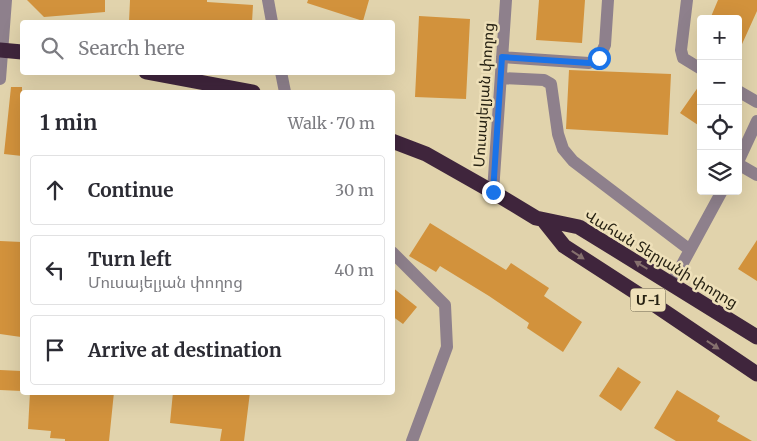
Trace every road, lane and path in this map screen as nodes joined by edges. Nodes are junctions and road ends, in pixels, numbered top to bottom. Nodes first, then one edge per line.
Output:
1 (6, 0) edge
2 (268, 0) edge
3 (506, 0) edge
4 (608, 0) edge
5 (687, 0) edge
6 (272, 20) edge
7 (1, 50) edge
8 (20, 52) edge
9 (502, 57) junction
10 (697, 67) edge
11 (162, 75) edge
12 (282, 75) edge
13 (501, 78) junction
14 (0, 79) edge
15 (242, 90) edge
16 (285, 90) edge
17 (742, 93) edge
18 (757, 102) edge
19 (757, 120) edge
20 (395, 142) edge
21 (742, 154) edge
22 (742, 166) edge
23 (757, 175) edge
24 (493, 192) junction
25 (720, 195) edge
26 (544, 221) junction
27 (690, 250) junction
28 (395, 255) edge
29 (672, 283) junction
30 (756, 333) edge
31 (757, 374) edge
32 (412, 441) edge

1 - 7 street
2 - 6 street
3 - 9 street, Մուսայելյան փողոց
4 - 9 street
5 - 10 street
7 - 8 highway
7 - 14 street
9 - 13 street, Մուսայելյան փողոց
11 - 15 highway
12 - 16 street
13 - 24 street, Մուսայելյան փողոց
13 - 27 street
17 - 18 street
19 - 21 street
20 - 24 highway, Վահան Տերյանի փողոց / Մ-1
22 - 23 street
24 - 26 highway, Վահան Տերյանի փողոց / Մ-1
25 - 27 street
29 -> 26 highway, Վահան Տերյանի փողոց / Մ-1
26 -> 31 highway, Վահան Տերյանի փողոց / Մ-1
27 - 29 street
28 - 32 street
29 - 30 highway, Վահան Տերյանի փողոց / Մ-1

